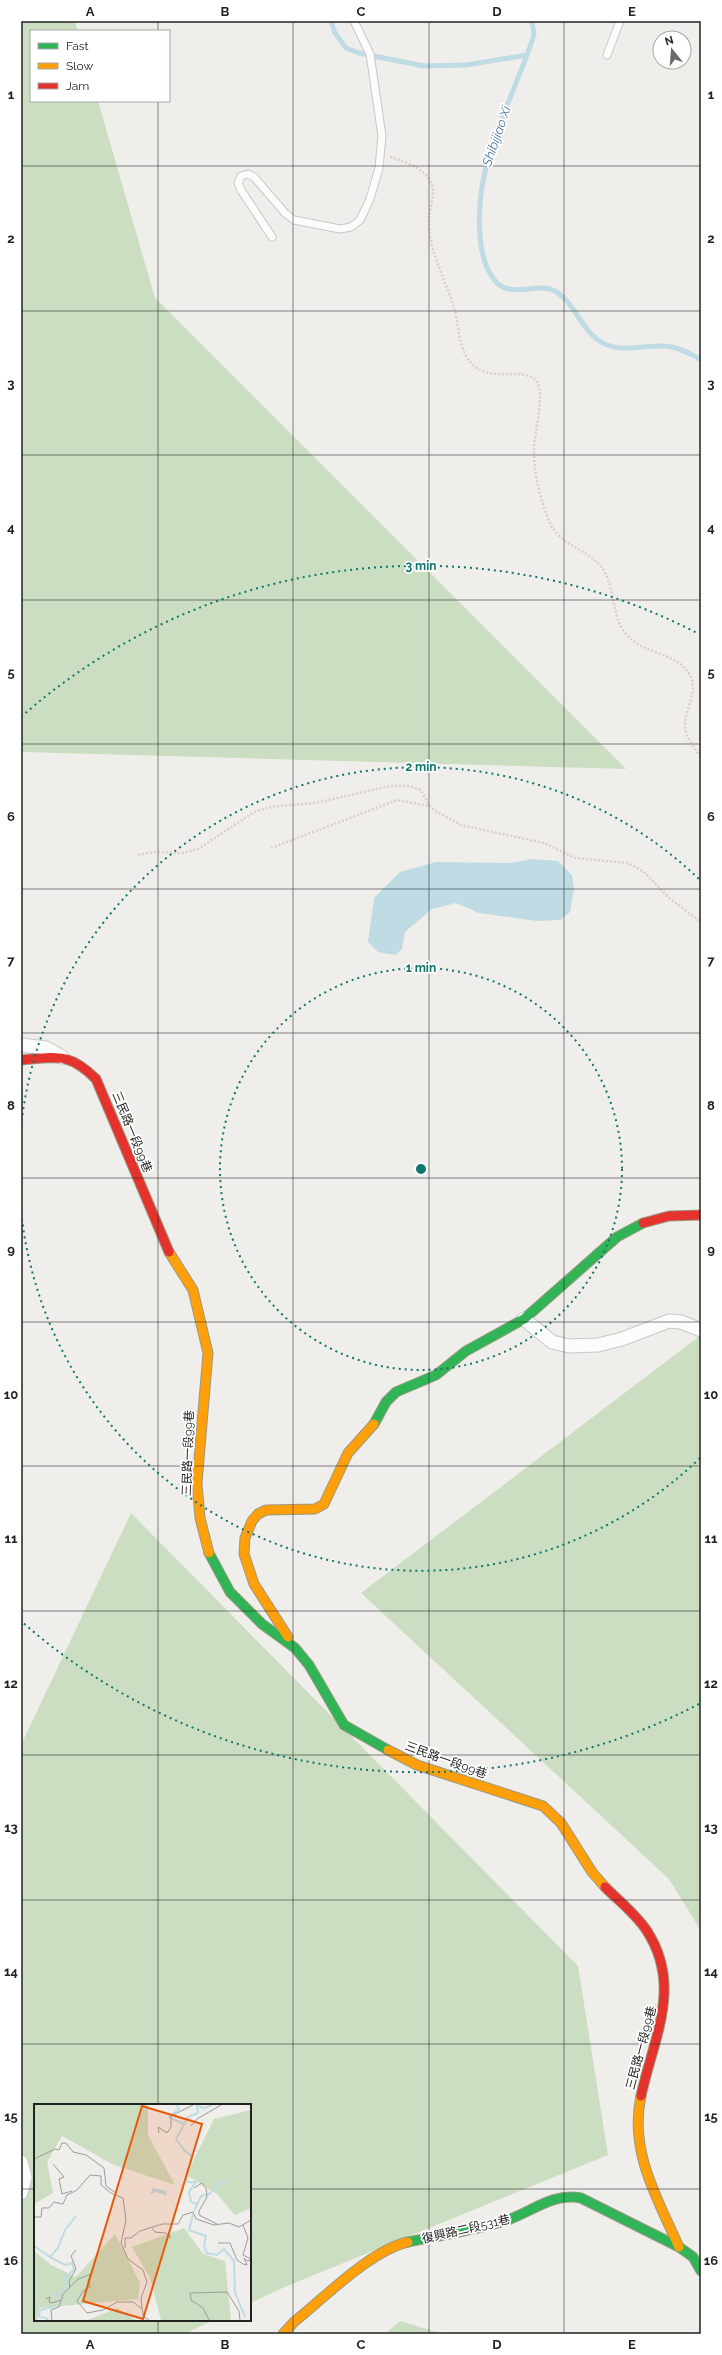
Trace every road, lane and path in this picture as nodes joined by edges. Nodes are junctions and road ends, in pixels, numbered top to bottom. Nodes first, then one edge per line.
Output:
1 (354, 21) edge
2 (620, 21) edge
3 (607, 56) dead end
4 (380, 154) junction
5 (272, 237) dead end
6 (701, 757) edge
7 (430, 806) junction
8 (271, 848) dead end
9 (138, 855) dead end
10 (701, 922) edge
11 (21, 1046) edge
12 (62, 1057) junction
13 (21, 1060) edge
14 (701, 1214) edge
15 (524, 1319) junction
16 (701, 1330) edge
17 (295, 1648) junction
18 (21, 2162) edge
19 (21, 2193) edge
20 (679, 2246) junction
21 (701, 2271) edge
22 (283, 2334) edge

1 - 4 lane
2 - 3 lane
4 - 5 lane
4 - 6 path
7 - 8 path
7 - 9 path
7 - 10 path
11 - 12 street
12 - 13 street, 三民路一段99巷
12 - 17 street, 三民路一段99巷
14 - 15 street
15 - 16 street
15 - 17 street
17 - 20 street, 三民路一段99巷
18 - 19 street
20 - 21 street, 復興路二段531巷
20 - 22 street, 復興路二段531巷

